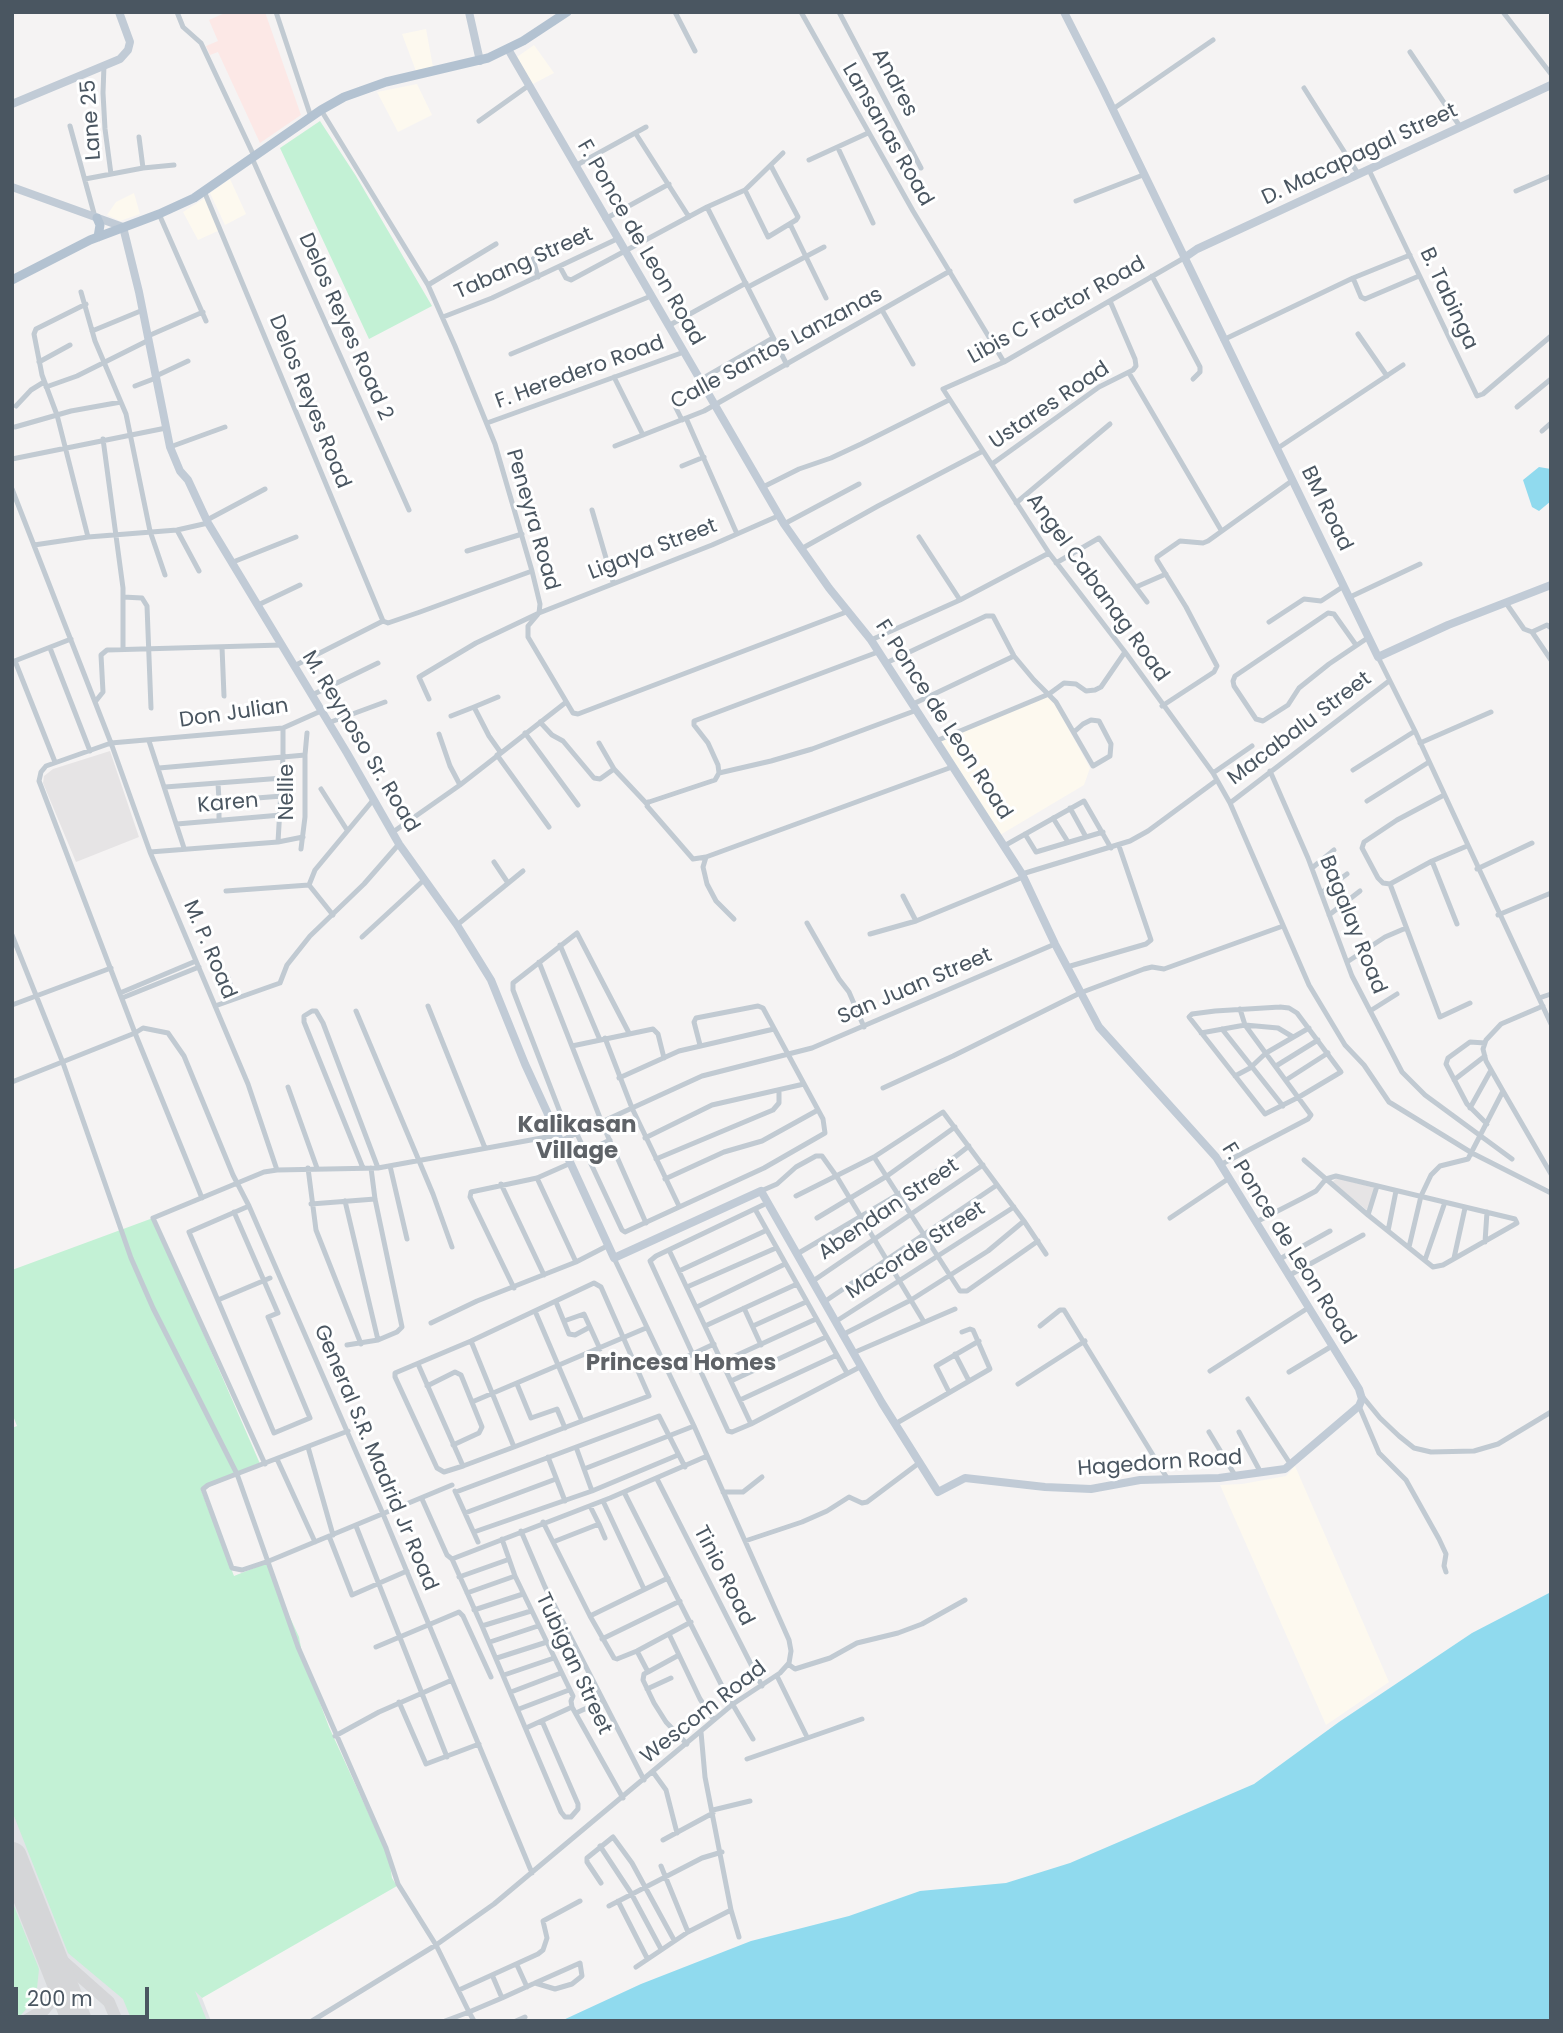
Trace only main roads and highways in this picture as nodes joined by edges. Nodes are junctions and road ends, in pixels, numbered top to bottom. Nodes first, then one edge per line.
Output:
1 (567, 12) edge
2 (96, 218) road end
3 (98, 237) junction
4 (12, 280) edge

1 - 3 main road
2 - 3 main road
3 - 4 main road

